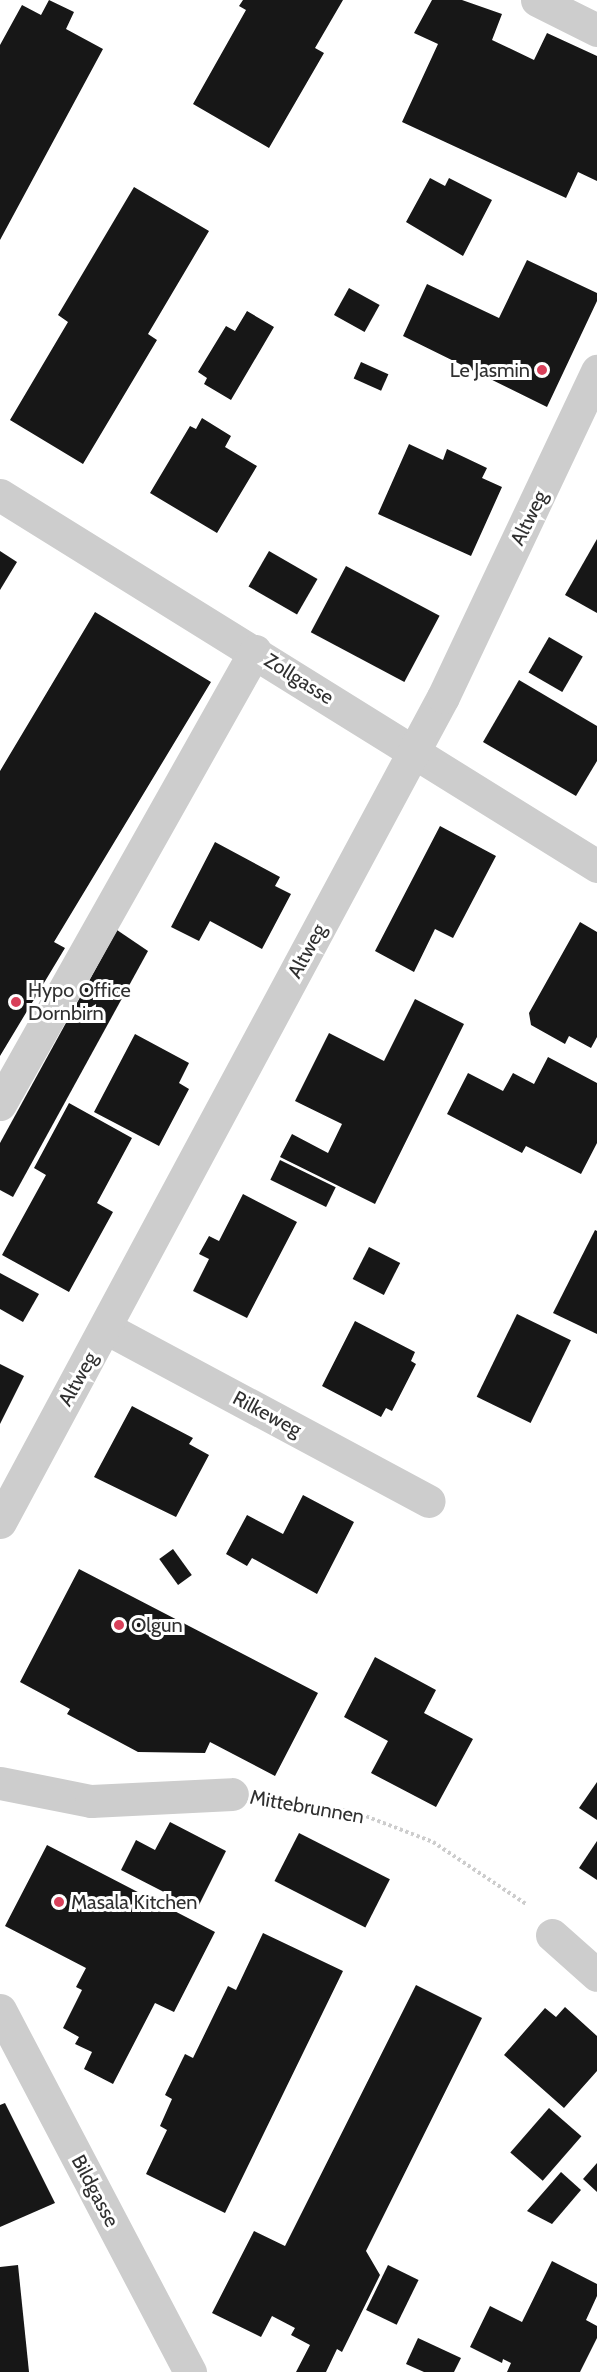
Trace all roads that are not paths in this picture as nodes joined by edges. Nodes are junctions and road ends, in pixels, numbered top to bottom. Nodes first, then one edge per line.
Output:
1 (537, 0) edge
2 (597, 30) edge
3 (597, 371) edge
4 (0, 495) edge
5 (255, 651) junction
6 (413, 752) junction
7 (597, 866) edge
8 (0, 1104) edge
9 (106, 1328) junction
10 (428, 1501) dead end
11 (0, 1521) edge
12 (0, 1783) edge
13 (232, 1794) road end
14 (552, 1935) road end
15 (597, 1975) edge
16 (0, 2010) edge
17 (190, 2372) edge

1 - 2 street
3 - 6 street, Altweg
4 - 5 street, Zollgasse
5 - 6 street, Zollgasse
5 - 8 street
6 - 7 street, Zollgasse
6 - 9 street, Altweg
9 - 10 street, Rilkeweg
9 - 11 street, Altweg
12 - 13 street, Mittebrunnen
14 - 15 street
16 - 17 street, Bildgasse

